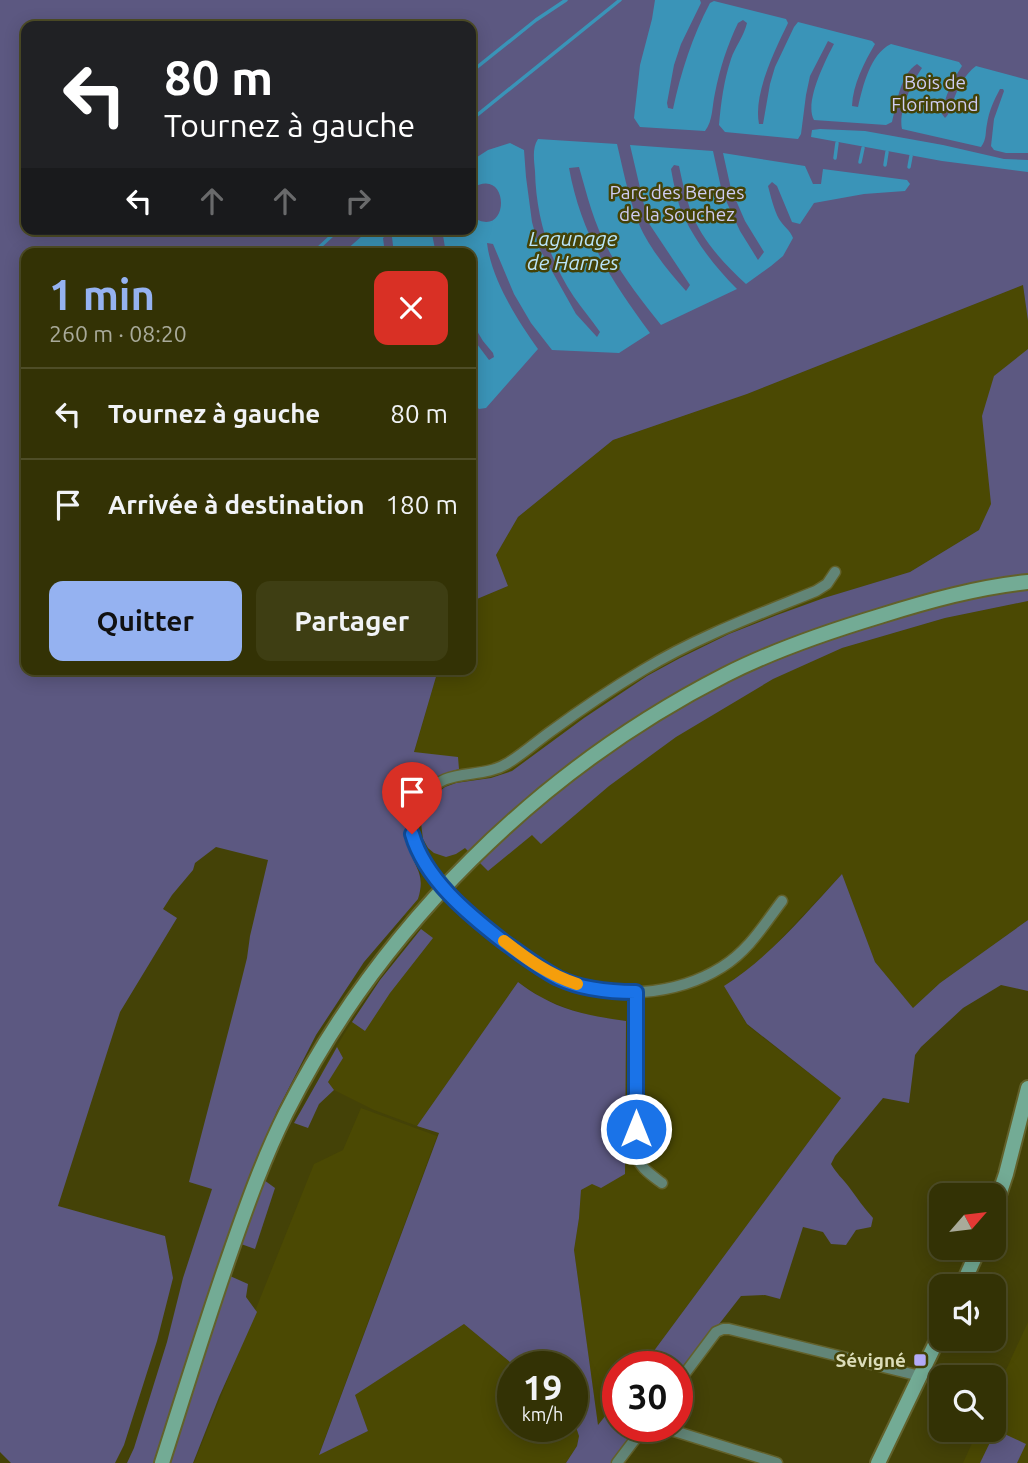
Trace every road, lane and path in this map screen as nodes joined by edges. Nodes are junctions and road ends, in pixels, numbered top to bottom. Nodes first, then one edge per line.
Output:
1 (835, 572) dead end
2 (1028, 582) edge
3 (445, 887) junction
4 (782, 901) dead end
5 (636, 992) junction
6 (1028, 1088) edge
7 (662, 1183) dead end
8 (1003, 1183) edge
9 (932, 1351) edge
10 (693, 1363) edge
11 (920, 1376) junction
12 (693, 1437) edge
13 (633, 1442) edge
14 (162, 1463) edge
15 (617, 1463) edge
16 (777, 1463) edge
17 (878, 1463) edge

1 - 3 street
2 - 3 main road
3 - 5 street
3 - 14 main road
4 - 5 street
5 - 7 street
6 - 8 main road
9 - 11 main road
10 - 11 street
11 - 17 main road
12 - 16 street
13 - 15 street

